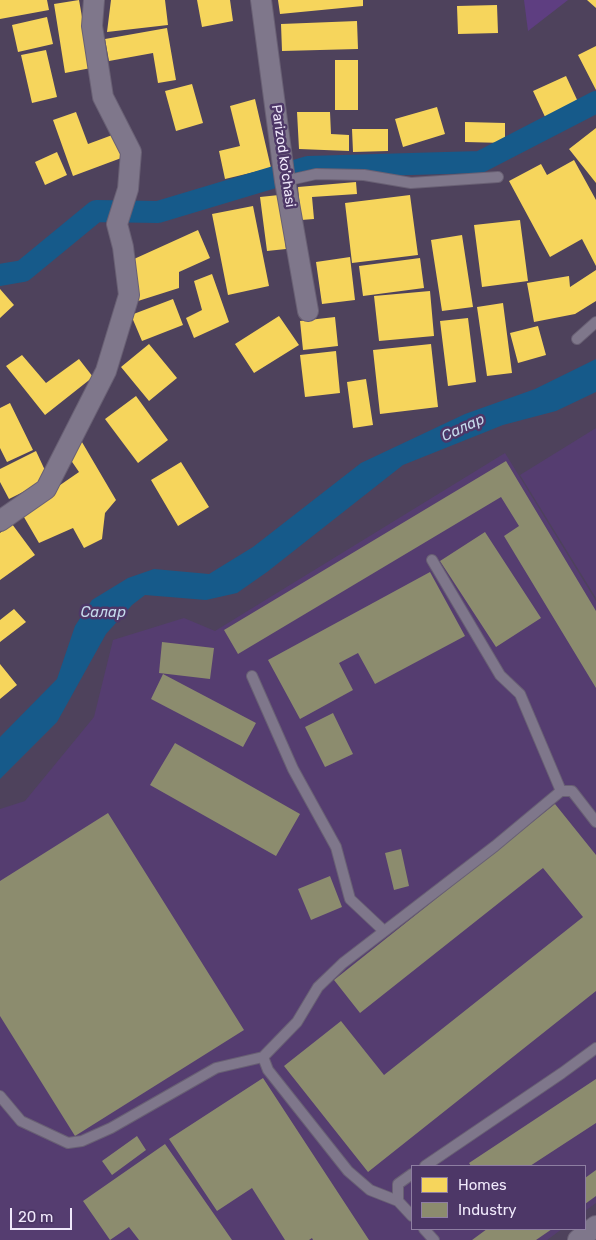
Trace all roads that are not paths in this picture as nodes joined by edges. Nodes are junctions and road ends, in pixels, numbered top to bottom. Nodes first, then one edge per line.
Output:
1 (94, 0) edge
2 (261, 0) edge
3 (498, 177) dead end
4 (285, 181) junction
5 (308, 311) dead end
6 (596, 322) edge
7 (577, 339) dead end
8 (0, 521) edge
9 (432, 560) dead end
10 (252, 676) dead end
11 (560, 791) junction
12 (596, 822) edge
13 (384, 931) junction
14 (596, 1048) edge
15 (263, 1057) junction
16 (0, 1096) edge
17 (426, 1165) edge
18 (411, 1175) edge
19 (398, 1200) junction
20 (411, 1215) edge
21 (596, 1226) edge
22 (425, 1230) edge
23 (434, 1240) edge
24 (578, 1240) edge

1 - 8 street
2 - 4 street, Parizod ko'chasi
3 - 4 lane
4 - 5 street, Parizod ko'chasi
6 - 7 lane
9 - 11 lane
10 - 13 lane
11 - 12 lane
11 - 13 lane
13 - 15 lane
14 - 17 lane
15 - 16 lane
15 - 19 lane
18 - 19 lane
19 - 20 lane
21 - 24 street
22 - 23 lane

